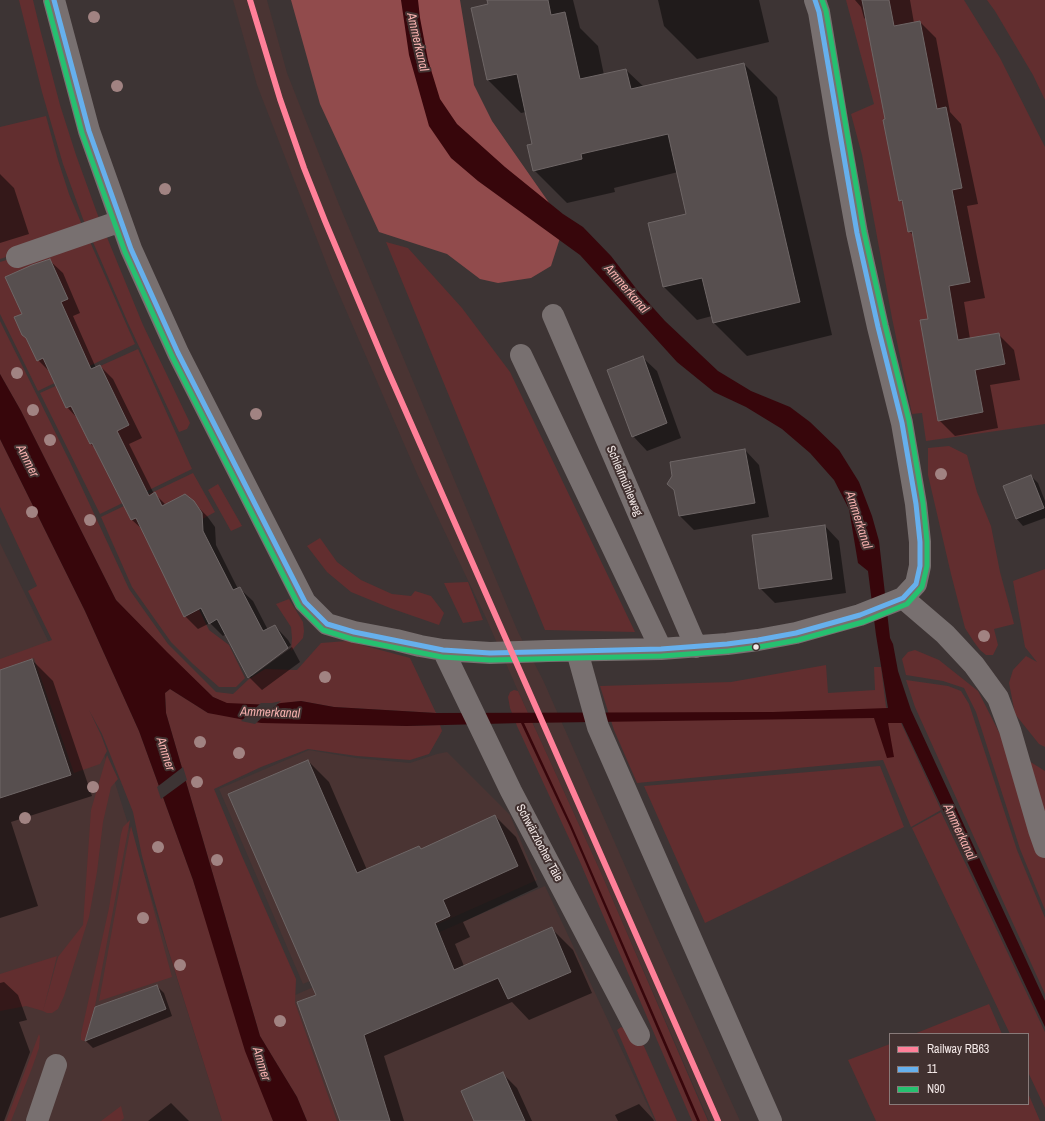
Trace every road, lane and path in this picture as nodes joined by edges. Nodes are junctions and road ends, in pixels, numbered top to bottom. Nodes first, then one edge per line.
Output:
1 (54, 0) edge
2 (815, 0) edge
3 (121, 221) junction
4 (17, 257) dead end
5 (553, 315) dead end
6 (521, 355) dead end
7 (903, 598) junction
8 (696, 647) junction
9 (661, 649) junction
10 (443, 650) junction
11 (577, 651) junction
12 (1045, 847) edge
13 (639, 1035) dead end
14 (56, 1065) dead end
15 (37, 1121) edge
16 (771, 1121) edge

1 - 3 street
2 - 7 street
3 - 4 street
3 - 10 street
5 - 8 street, Schleifmühleweg
6 - 9 street
7 - 8 street
7 - 12 street
8 - 9 street
9 - 11 street
10 - 11 street
10 - 13 street, Schwärzlocher Täle
11 - 16 street
14 - 15 street

